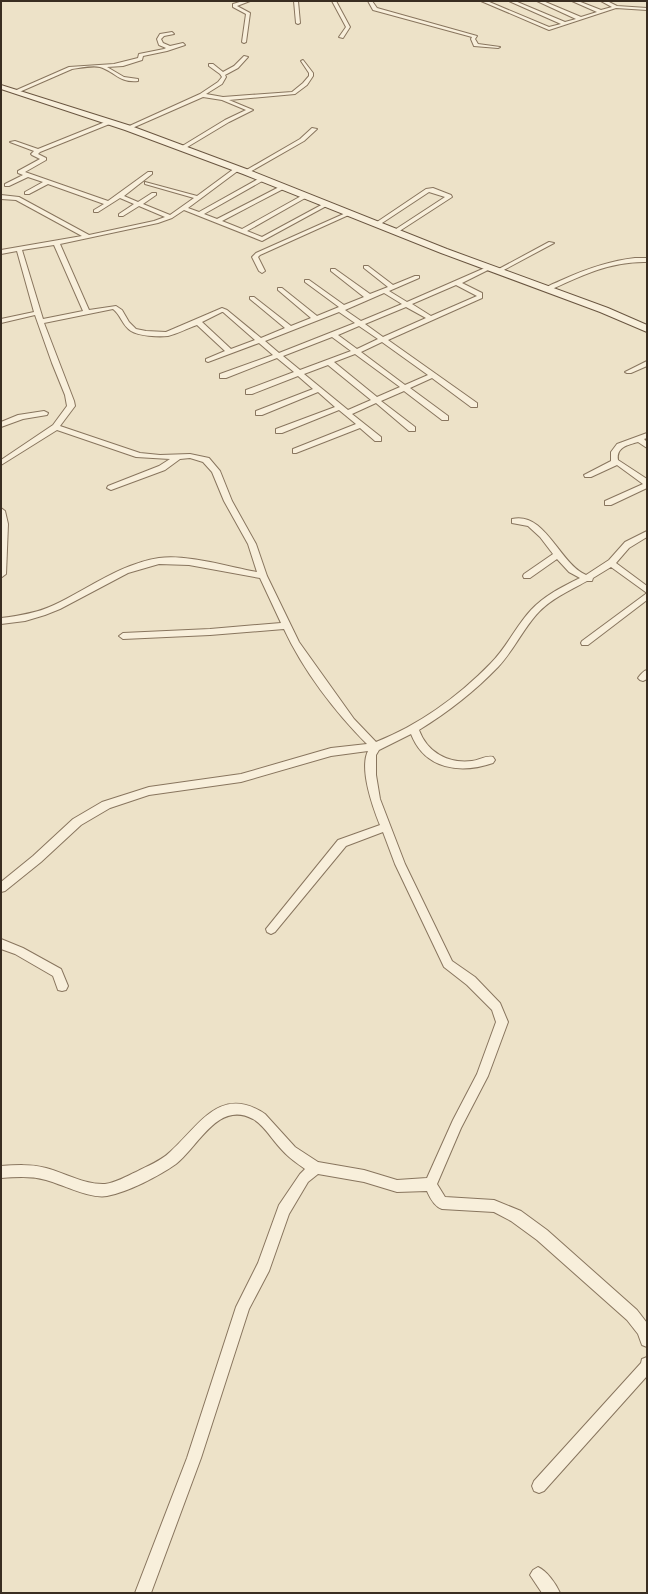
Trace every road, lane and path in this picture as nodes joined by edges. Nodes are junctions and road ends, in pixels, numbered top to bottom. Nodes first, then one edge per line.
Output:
1 (248, 1) edge
2 (296, 1) edge
3 (334, 1) edge
4 (370, 1) edge
5 (483, 1) edge
6 (511, 1) edge
7 (536, 1) edge
8 (545, 1) edge
9 (574, 1) edge
10 (603, 1) edge
11 (503, 2) edge
12 (494, 6) junction
13 (523, 6) junction
14 (616, 6) junction
15 (647, 9) edge
16 (601, 12) junction
17 (584, 18) junction
18 (298, 23) dead end
19 (566, 24) junction
20 (172, 33) dead end
21 (341, 37) dead end
22 (244, 42) dead end
23 (183, 44) dead end
24 (498, 47) dead end
25 (170, 48) junction
26 (246, 57) dead end
27 (303, 61) dead end
28 (211, 65) dead end
29 (103, 67) junction
30 (223, 74) junction
31 (136, 80) dead end
32 (1, 87) edge
33 (15, 92) junction
34 (202, 95) junction
35 (222, 99) junction
36 (110, 122) junction
37 (128, 128) junction
38 (314, 129) dead end
39 (12, 142) dead end
40 (182, 148) junction
41 (38, 151) junction
42 (241, 171) junction
43 (150, 173) dead end
44 (27, 175) junction
45 (262, 179) junction
46 (47, 182) junction
47 (147, 183) dead end
48 (7, 185) dead end
49 (283, 187) junction
50 (27, 193) dead end
51 (154, 194) dead end
52 (120, 196) junction
53 (305, 196) junction
54 (1, 197) edge
55 (200, 198) junction
56 (108, 203) junction
57 (140, 204) junction
58 (327, 204) junction
59 (184, 208) junction
60 (96, 211) dead end
61 (350, 213) junction
62 (199, 214) junction
63 (121, 216) dead end
64 (170, 217) junction
65 (218, 221) junction
66 (377, 224) junction
67 (147, 229) dead end
68 (242, 231) junction
69 (396, 231) junction
70 (98, 235) junction
71 (88, 237) junction
72 (56, 242) junction
73 (551, 243) dead end
74 (19, 249) junction
75 (1, 252) edge
76 (646, 258) edge
77 (366, 267) dead end
78 (647, 267) edge
79 (333, 270) dead end
80 (494, 270) junction
81 (262, 271) dead end
82 (418, 277) dead end
83 (307, 281) dead end
84 (457, 283) junction
85 (393, 288) junction
86 (280, 289) dead end
87 (546, 290) junction
88 (385, 291) junction
89 (369, 297) junction
90 (252, 298) dead end
91 (407, 305) junction
92 (342, 308) junction
93 (86, 311) junction
94 (37, 313) junction
95 (430, 318) junction
96 (316, 319) junction
97 (1, 321) edge
98 (41, 322) junction
99 (198, 322) junction
100 (361, 324) junction
101 (290, 329) junction
102 (647, 329) edge
103 (334, 335) junction
104 (384, 340) junction
105 (261, 341) junction
106 (357, 351) junction
107 (230, 352) junction
108 (279, 356) junction
109 (208, 360) dead end
110 (329, 362) junction
111 (647, 363) edge
112 (299, 372) junction
113 (629, 372) dead end
114 (223, 376) dead end
115 (432, 376) junction
116 (407, 388) junction
117 (319, 389) junction
118 (248, 392) dead end
119 (378, 401) junction
120 (474, 405) dead end
121 (340, 407) junction
122 (44, 413) dead end
123 (260, 413) dead end
124 (347, 413) junction
125 (445, 418) dead end
126 (1, 425) edge
127 (361, 425) junction
128 (56, 427) junction
129 (412, 429) dead end
130 (279, 431) dead end
131 (647, 435) edge
132 (378, 439) dead end
133 (639, 439) junction
134 (647, 446) edge
135 (296, 451) dead end
136 (179, 456) junction
137 (615, 462) junction
138 (1, 463) edge
139 (588, 475) dead end
140 (647, 484) edge
141 (111, 488) dead end
142 (608, 502) dead end
143 (1, 511) edge
144 (515, 521) dead end
145 (647, 534) edge
146 (558, 555) junction
147 (612, 564) junction
148 (2, 574) edge
149 (263, 576) junction
150 (527, 576) dead end
151 (589, 579) junction
152 (647, 590) edge
153 (647, 596) edge
154 (1, 620) edge
155 (288, 626) junction
156 (123, 636) dead end
157 (586, 643) dead end
158 (414, 729) junction
159 (375, 747) junction
160 (490, 760) dead end
161 (386, 827) junction
162 (1, 888) edge
163 (270, 929) dead end
164 (1, 944) edge
165 (62, 986) dead end
166 (316, 1168) junction
167 (1, 1172) edge
168 (431, 1184) junction
169 (647, 1340) edge
170 (647, 1364) edge
171 (539, 1486) dead end
172 (538, 1575) dead end
173 (143, 1593) edge
174 (552, 1593) edge

1 - 22 street
2 - 18 street
3 - 21 street
4 - 24 street
5 - 12 street
6 - 13 street
7 - 13 street
7 - 17 street
8 - 17 street
9 - 16 street
10 - 14 street
11 - 12 street
12 - 19 street
13 - 19 street
14 - 15 street
14 - 16 street
16 - 17 street
17 - 19 street
20 - 25 street
23 - 25 street
25 - 29 street
26 - 30 street
27 - 35 street
28 - 30 street
29 - 31 street
29 - 33 street
30 - 34 street
32 - 33 street
33 - 36 street
34 - 35 street
34 - 37 street
35 - 40 street
36 - 37 street
36 - 41 street
37 - 40 street
38 - 42 street
39 - 41 street
40 - 42 street
41 - 44 street
42 - 45 street
42 - 55 street
43 - 52 street
44 - 46 street
44 - 48 street
45 - 49 street
45 - 62 street
46 - 50 street
46 - 56 street
47 - 55 street
49 - 53 street
49 - 65 street
51 - 57 street
52 - 56 street
52 - 57 street
53 - 58 street
53 - 68 street
54 - 71 street
55 - 59 street
56 - 60 street
57 - 63 street
57 - 64 street
58 - 61 street
58 - 68 street
59 - 62 street
59 - 64 street
61 - 66 street
61 - 81 street
62 - 65 street
64 - 70 street
65 - 68 street
66 - 69 street
66 - 69 street
67 - 70 street
69 - 80 street
70 - 71 street
71 - 72 street
72 - 74 street
72 - 93 street
73 - 80 street
74 - 75 street
74 - 94 street
76 - 78 street
76 - 87 street
77 - 85 street
79 - 89 street
80 - 84 street
80 - 87 street
82 - 85 street
83 - 92 street
84 - 91 street
84 - 95 street
85 - 88 street
86 - 96 street
87 - 102 street
88 - 89 street
88 - 91 street
89 - 92 street
90 - 101 street
91 - 95 street
91 - 100 street
92 - 96 street
92 - 100 street
93 - 98 street
93 - 99 street
94 - 97 street
94 - 98 street
95 - 104 street
96 - 101 street
98 - 128 street
99 - 105 street
99 - 107 street
100 - 103 street
100 - 104 street
101 - 105 street
103 - 106 street
103 - 108 street
104 - 106 street
104 - 115 street
105 - 107 street
105 - 108 street
106 - 110 street
106 - 116 street
107 - 109 street
108 - 112 street
108 - 114 street
110 - 112 street
110 - 119 street
111 - 113 street
112 - 117 street
112 - 118 street
115 - 116 street
115 - 120 street
116 - 119 street
116 - 125 street
117 - 121 street
117 - 123 street
119 - 124 street
119 - 129 street
121 - 124 street
121 - 130 street
122 - 126 street
124 - 127 street
127 - 132 street
127 - 135 street
128 - 136 street
128 - 138 street
131 - 133 street
133 - 134 street
133 - 137 street
136 - 141 street
136 - 149 street
137 - 139 street
137 - 140 street
140 - 142 street
143 - 148 street
144 - 146 street
145 - 147 street
146 - 150 street
146 - 151 street
147 - 151 street
147 - 152 street
149 - 154 street
149 - 155 street
151 - 158 street
153 - 157 street
155 - 156 street
155 - 159 street
158 - 159 street
158 - 160 street
159 - 161 street
159 - 162 street
161 - 163 street
161 - 168 street
164 - 165 street
166 - 167 street
166 - 168 street
166 - 173 street
168 - 169 street
170 - 171 street
172 - 174 street

